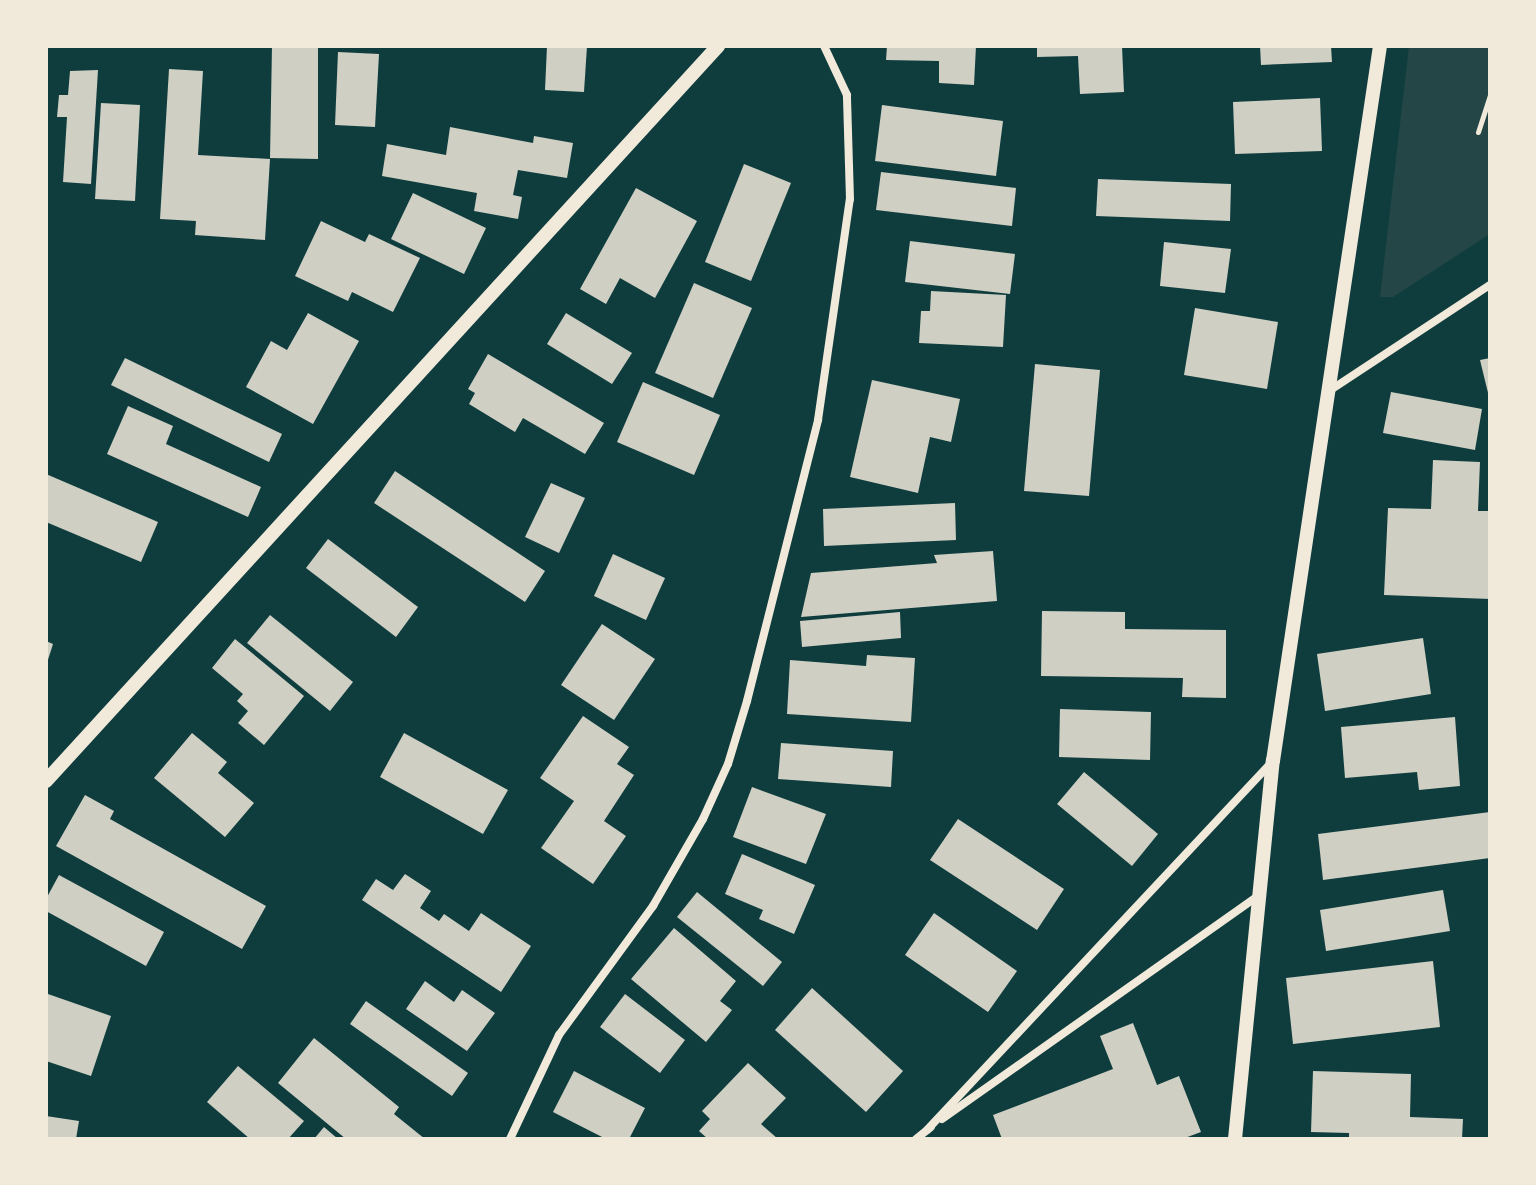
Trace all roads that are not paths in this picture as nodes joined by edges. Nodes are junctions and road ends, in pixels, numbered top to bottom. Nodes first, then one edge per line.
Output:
1 (718, 46) edge
2 (824, 46) edge
3 (1380, 46) edge
4 (1490, 285) edge
5 (1329, 391) junction
6 (1273, 761) junction
7 (46, 781) edge
8 (1259, 895) junction
9 (927, 1130) junction
10 (510, 1139) edge
11 (916, 1139) edge
12 (1235, 1139) edge

1 - 7 street
2 - 10 street
3 - 5 street
4 - 5 street
5 - 6 street
6 - 8 street
6 - 9 street
8 - 9 street
8 - 12 street
9 - 11 street

